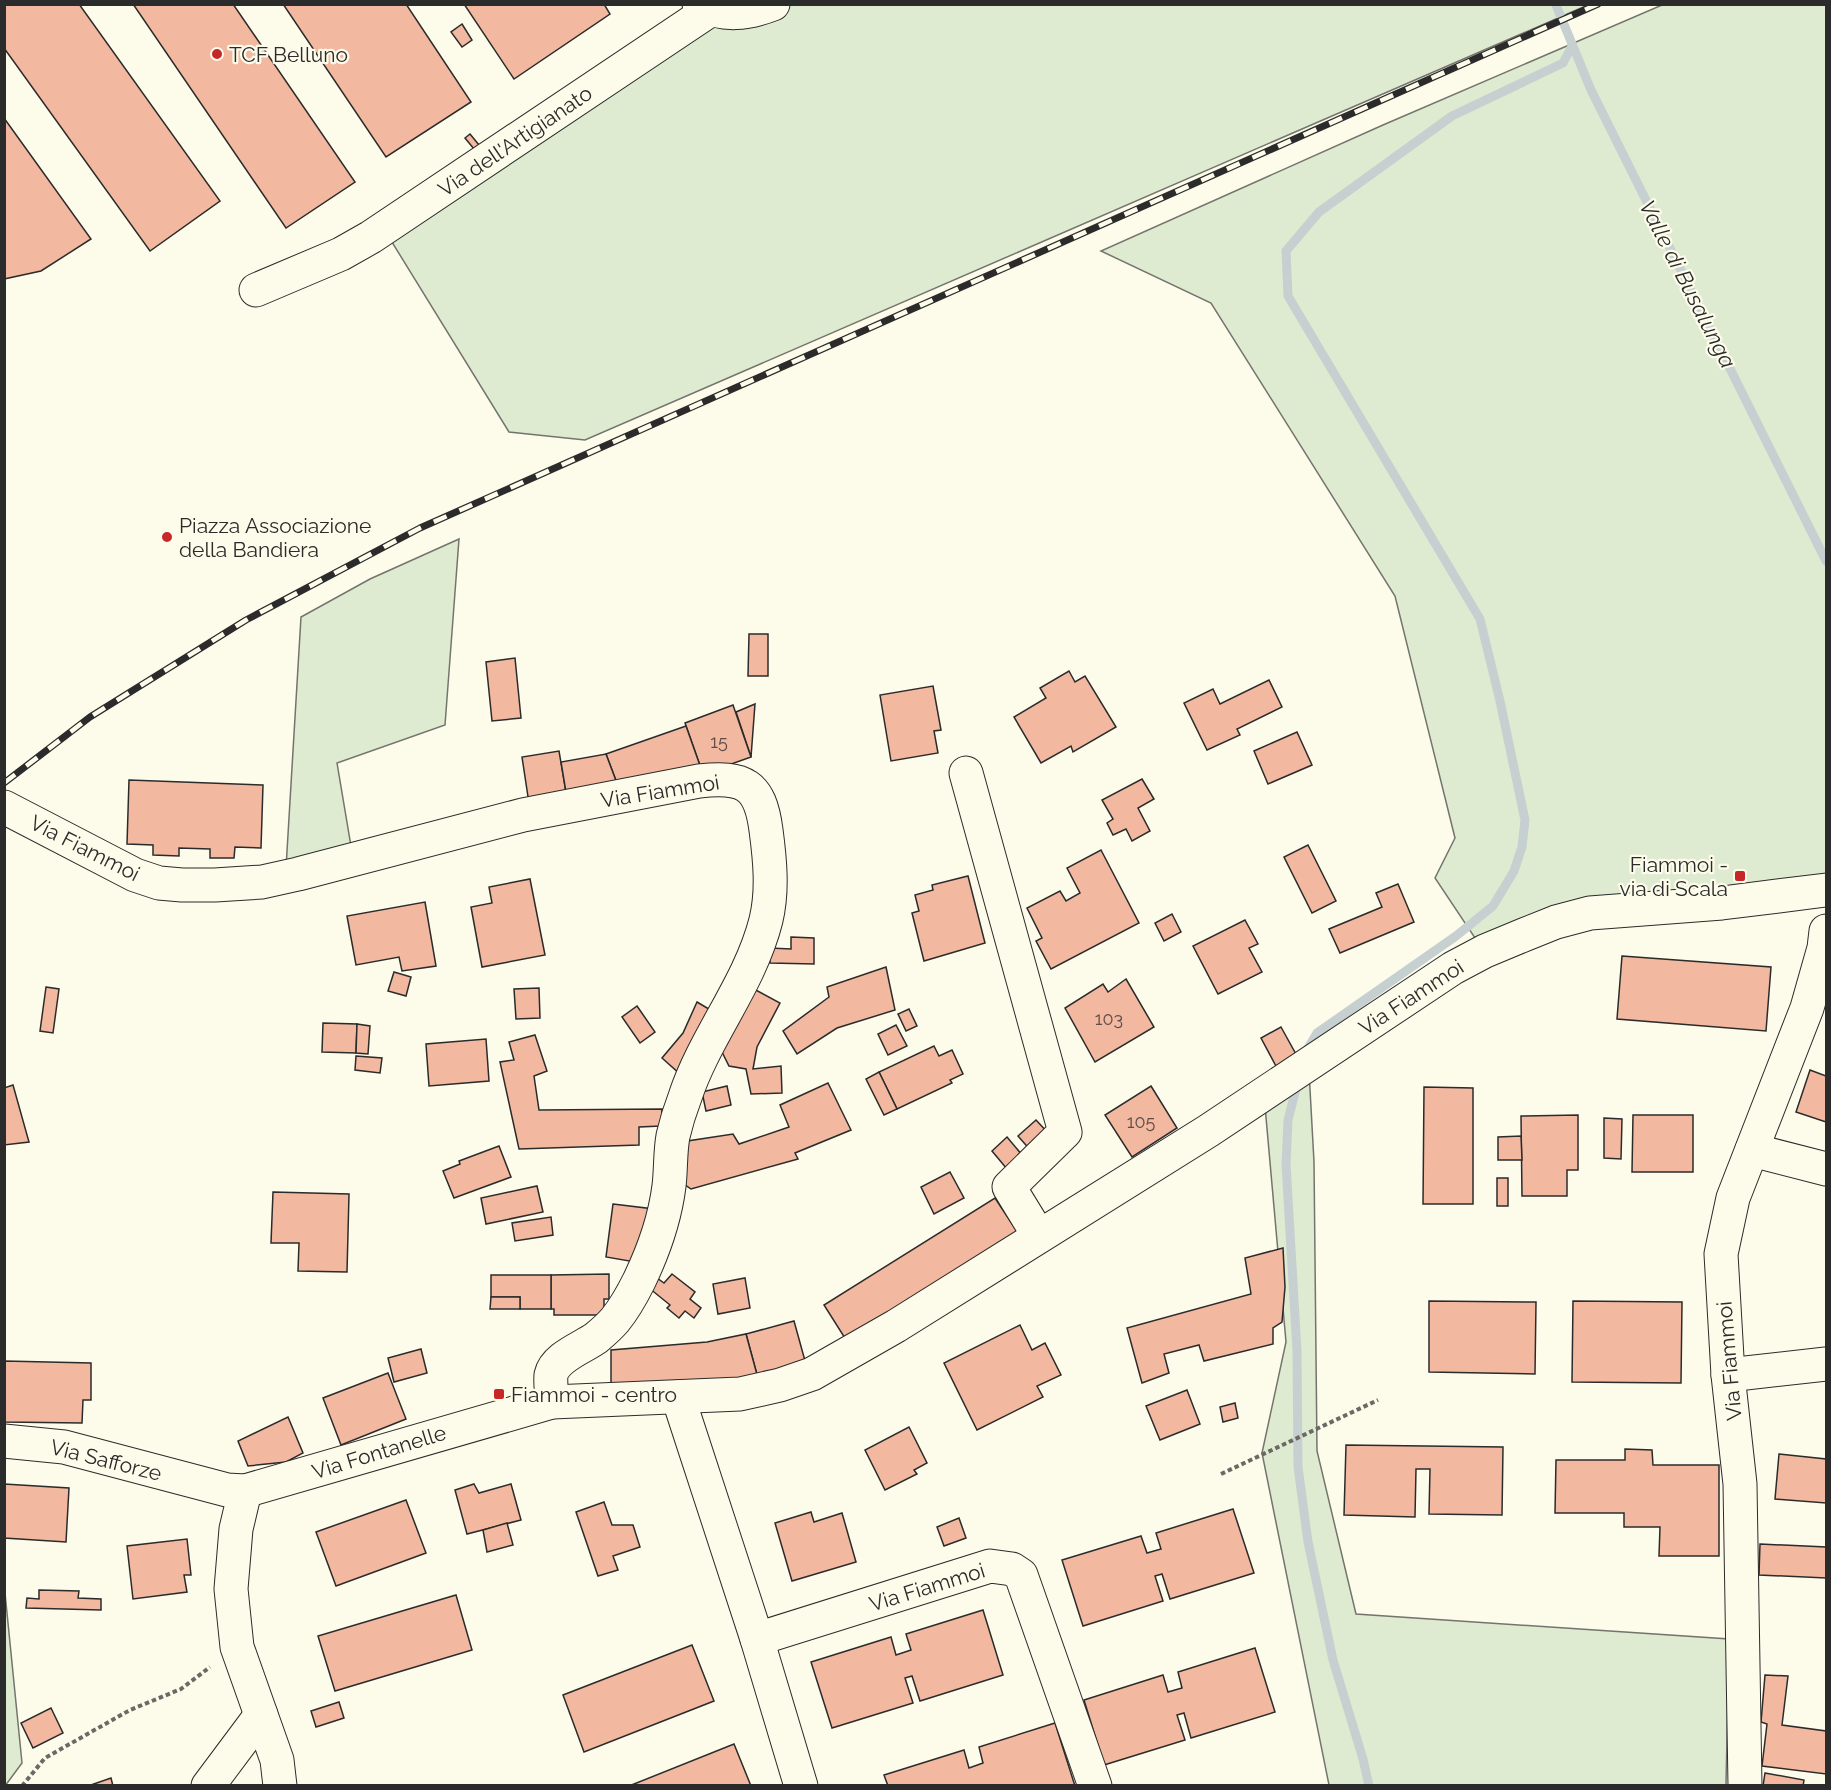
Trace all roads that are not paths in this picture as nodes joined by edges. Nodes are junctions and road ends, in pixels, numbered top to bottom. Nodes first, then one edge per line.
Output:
1 (772, 4) edge
2 (704, 7) edge
3 (256, 290) dead end
4 (966, 773) dead end
5 (4, 807) edge
6 (1826, 893) edge
7 (1827, 931) edge
8 (1752, 1150) junction
9 (1827, 1169) edge
10 (1039, 1236) junction
11 (1827, 1364) edge
12 (1728, 1375) junction
13 (678, 1397) junction
14 (552, 1402) junction
15 (4, 1442) edge
16 (206, 1485) joint
17 (244, 1491) junction
18 (757, 1639) junction
19 (261, 1715) junction
20 (208, 1785) edge
21 (280, 1785) edge
22 (801, 1785) edge
23 (1095, 1785) edge
24 (1745, 1785) edge

1 - 2 street, Via dell'Artigianato
2 - 3 street, Via dell'Artigianato
4 - 10 street
5 - 14 street, Via Fiammoi
6 - 10 street, Via Fiammoi
7 - 8 street, Via Fiammoi
8 - 9 street
8 - 12 street, Via Fiammoi
10 - 13 street, Via Fiammoi
11 - 12 street
12 - 24 street, Via Fiammoi
13 - 14 street, Via Fiammoi
13 - 18 street
14 - 17 street, Via Fontanelle
15 - 16 street, Via Safforze
16 - 17 street, Via Fontanelle
17 - 19 street
18 - 22 street
18 - 23 street, Via Fiammoi
19 - 20 street
19 - 21 street

